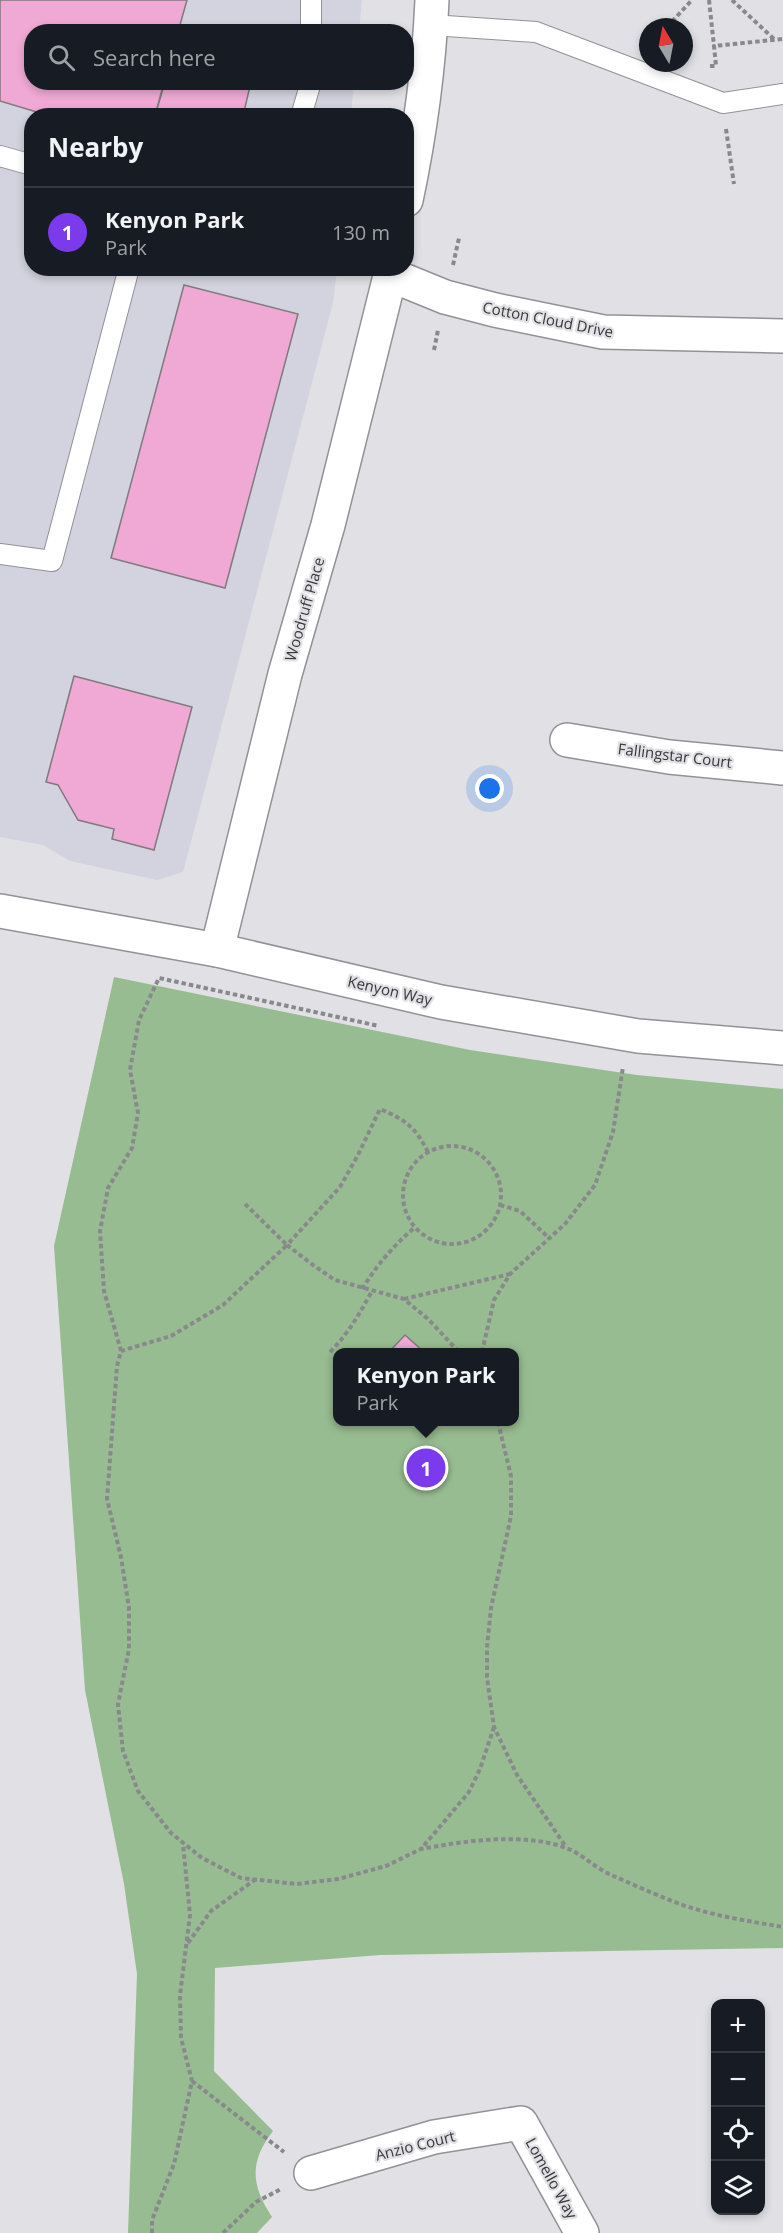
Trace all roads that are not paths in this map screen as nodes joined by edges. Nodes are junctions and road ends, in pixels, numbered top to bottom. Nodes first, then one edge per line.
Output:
1 (311, 0) edge
2 (432, 13) edge
3 (311, 24) edge
4 (309, 90) edge
5 (783, 94) edge
6 (303, 108) edge
7 (0, 156) edge
8 (24, 163) edge
9 (414, 163) edge
10 (127, 276) edge
11 (384, 276) edge
12 (399, 276) edge
13 (783, 336) edge
14 (0, 554) edge
15 (567, 740) dead end
16 (783, 768) edge
17 (0, 911) edge
18 (217, 950) junction
19 (783, 1048) edge
20 (521, 2123) joint
21 (310, 2173) road end
22 (582, 2233) edge

1 - 3 lane
2 - 5 lane
2 - 9 street
4 - 6 lane
7 - 8 lane
10 - 14 lane
11 - 18 street, Woodruff Place
12 - 13 street, Cotton Cloud Drive
15 - 16 street, Fallingstar Court
17 - 18 street, Kenyon Way
18 - 19 street, Kenyon Way
20 - 21 street, Anzio Court
20 - 22 street, Lomello Way

